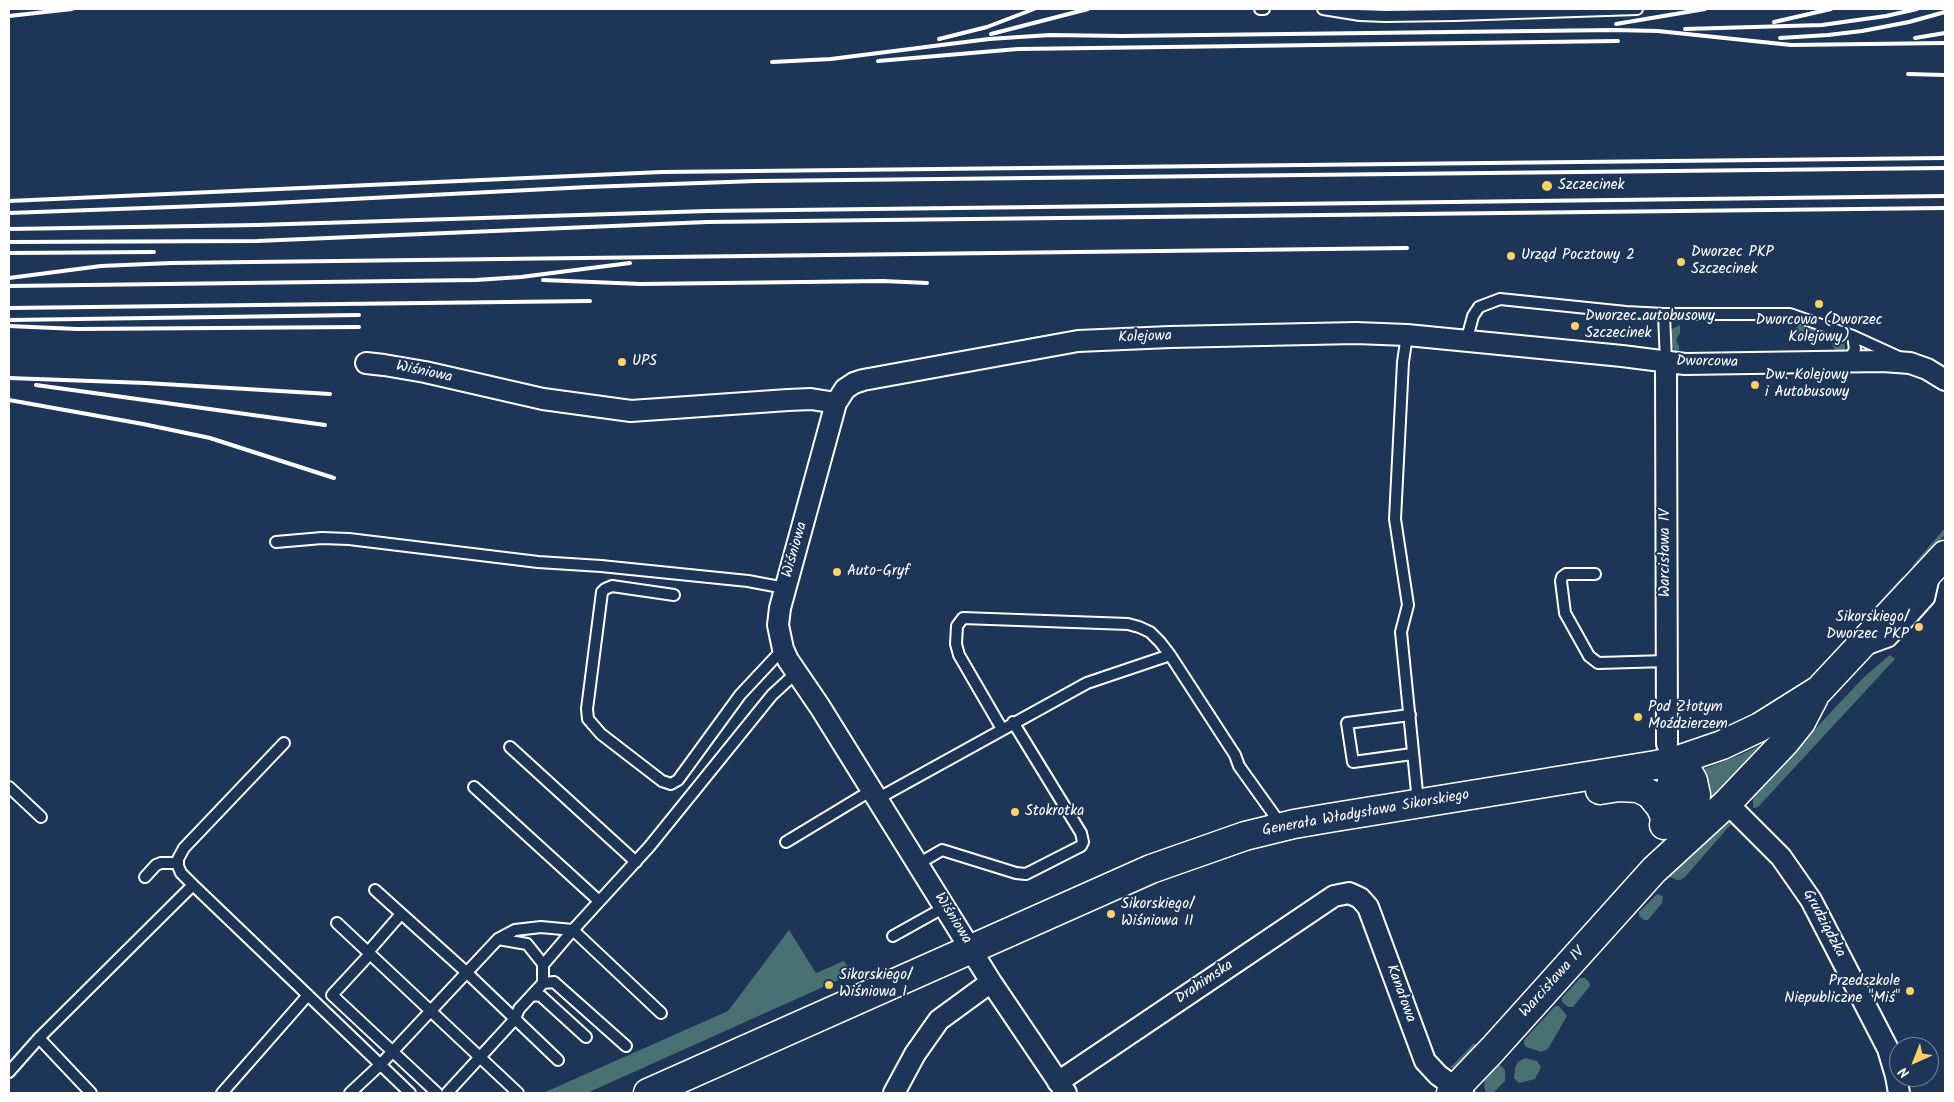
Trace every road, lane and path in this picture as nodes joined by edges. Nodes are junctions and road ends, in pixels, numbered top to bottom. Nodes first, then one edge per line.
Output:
1 (1260, 9) edge
2 (1264, 9) edge
3 (1323, 9) edge
4 (1637, 9) edge
5 (1664, 314) junction
6 (1407, 335) junction
7 (1853, 336) junction
8 (1466, 342) junction
9 (1666, 362) junction
10 (1848, 362) junction
11 (1910, 363) junction
12 (366, 364) dead end
13 (1945, 380) edge
14 (836, 403) junction
15 (276, 542) dead end
16 (1941, 558) edge
17 (1595, 574) dead end
18 (785, 588) junction
19 (674, 595) dead end
20 (783, 649) junction
21 (1170, 655) junction
22 (1667, 661) junction
23 (797, 672) junction
24 (1819, 690) junction
25 (1410, 715) junction
26 (1013, 722) junction
27 (1002, 729) junction
28 (284, 743) dead end
29 (510, 747) dead end
30 (1674, 752) junction
31 (1412, 754) junction
32 (1524, 786) junction
33 (9, 787) edge
34 (474, 787) dead end
35 (874, 795) junction
36 (1418, 803) junction
37 (1727, 803) junction
38 (41, 817) dead end
39 (1666, 819) junction
40 (1282, 827) junction
41 (786, 842) dead end
42 (1680, 845) junction
43 (636, 862) junction
44 (178, 863) junction
45 (918, 864) junction
46 (1654, 870) junction
47 (144, 877) dead end
48 (193, 885) junction
49 (375, 890) dead end
50 (1354, 894) joint
51 (599, 901) junction
52 (945, 908) junction
53 (402, 914) junction
54 (336, 923) dead end
55 (573, 930) junction
56 (893, 936) dead end
57 (498, 939) junction
58 (971, 949) junction
59 (369, 953) junction
60 (543, 964) junction
61 (466, 971) junction
62 (991, 982) junction
63 (543, 983) junction
64 (332, 994) junction
65 (532, 994) junction
66 (308, 995) junction
67 (320, 1007) junction
68 (430, 1011) junction
69 (661, 1013) dead end
70 (515, 1019) junction
71 (586, 1037) dead end
72 (39, 1038) junction
73 (626, 1046) dead end
74 (392, 1052) junction
75 (480, 1059) junction
76 (558, 1060) dead end
77 (380, 1065) junction
78 (9, 1072) edge
79 (1062, 1087) edge
80 (1457, 1091) edge
81 (91, 1093) edge
82 (222, 1093) edge
83 (350, 1093) edge
84 (410, 1093) edge
85 (437, 1093) edge
86 (447, 1093) edge
87 (518, 1093) edge
88 (648, 1093) edge
89 (894, 1093) edge
90 (1899, 1093) edge

1 - 2 lane
3 - 4 lane
5 - 7 lane
5 - 8 lane
5 - 9 lane
6 - 8 street, Kolejowa
6 - 14 street, Kolejowa
6 - 25 lane
7 - 10 lane
7 - 11 lane
8 - 9 street, Dworcowa
9 - 10 street, Dworcowa
9 - 22 street, Warcisława IV
10 - 11 street, Dworcowa
11 - 13 street, Dworcowa
12 - 14 street, Wiśniowa
14 - 18 street, Wiśniowa
15 - 18 lane
16 - 24 street, Generała Władysława Sikorskiego
17 - 22 lane
18 - 20 street, Wiśniowa
19 - 20 lane
20 - 23 street, Wiśniowa
21 - 26 lane
21 - 27 lane
21 - 40 lane
22 - 30 street, Warcisława IV
23 - 35 street, Wiśniowa
23 - 43 lane
24 - 30 street, Generała Władysława Sikorskiego
24 - 37 street, Warcisława IV
25 - 31 lane
25 - 31 lane
26 - 27 lane
26 - 45 lane
27 - 35 lane
28 - 44 lane
29 - 43 lane
30 - 32 street, Generała Władysława Sikorskiego
30 - 39 street, Warcisława IV
30 - 42 street, Warcisława IV
31 - 36 lane
32 - 36 street, Generała Władysława Sikorskiego
32 - 39 street
33 - 38 lane
34 - 51 lane
35 - 41 lane
35 - 45 street, Wiśniowa
36 - 40 street, Generała Władysława Sikorskiego
37 - 42 street, Warcisława IV
37 - 90 street, Grudziądzka
39 - 46 street, Warcisława IV
40 - 58 street, Generała Władysława Sikorskiego
42 - 46 street, Warcisława IV
43 - 51 lane
44 - 47 lane
44 - 48 lane
45 - 52 street, Wiśniowa
46 - 80 street, Warcisława IV
48 - 66 lane
48 - 72 lane
49 - 53 lane
50 - 79 street, Drahimska
50 - 80 street, Kanałowa
51 - 55 lane
52 - 56 lane
52 - 58 street, Wiśniowa
53 - 59 lane
53 - 61 lane
54 - 59 lane
55 - 57 lane
55 - 60 lane
55 - 69 lane
57 - 60 lane
57 - 61 lane
58 - 62 street, Wiśniowa
58 - 88 street, Generała Władysława Sikorskiego
59 - 64 lane
59 - 68 lane
60 - 63 lane
61 - 68 lane
61 - 70 lane
62 - 79 street, Wiśniowa
62 - 89 street
63 - 65 lane
63 - 73 lane
64 - 67 lane
64 - 74 lane
65 - 70 lane
65 - 71 lane
66 - 67 lane
66 - 82 lane
67 - 77 lane
68 - 74 lane
68 - 75 lane
70 - 75 lane
70 - 76 lane
72 - 78 lane
72 - 81 lane
74 - 77 lane
74 - 85 lane
75 - 86 lane
75 - 87 lane
77 - 83 lane
77 - 84 lane

